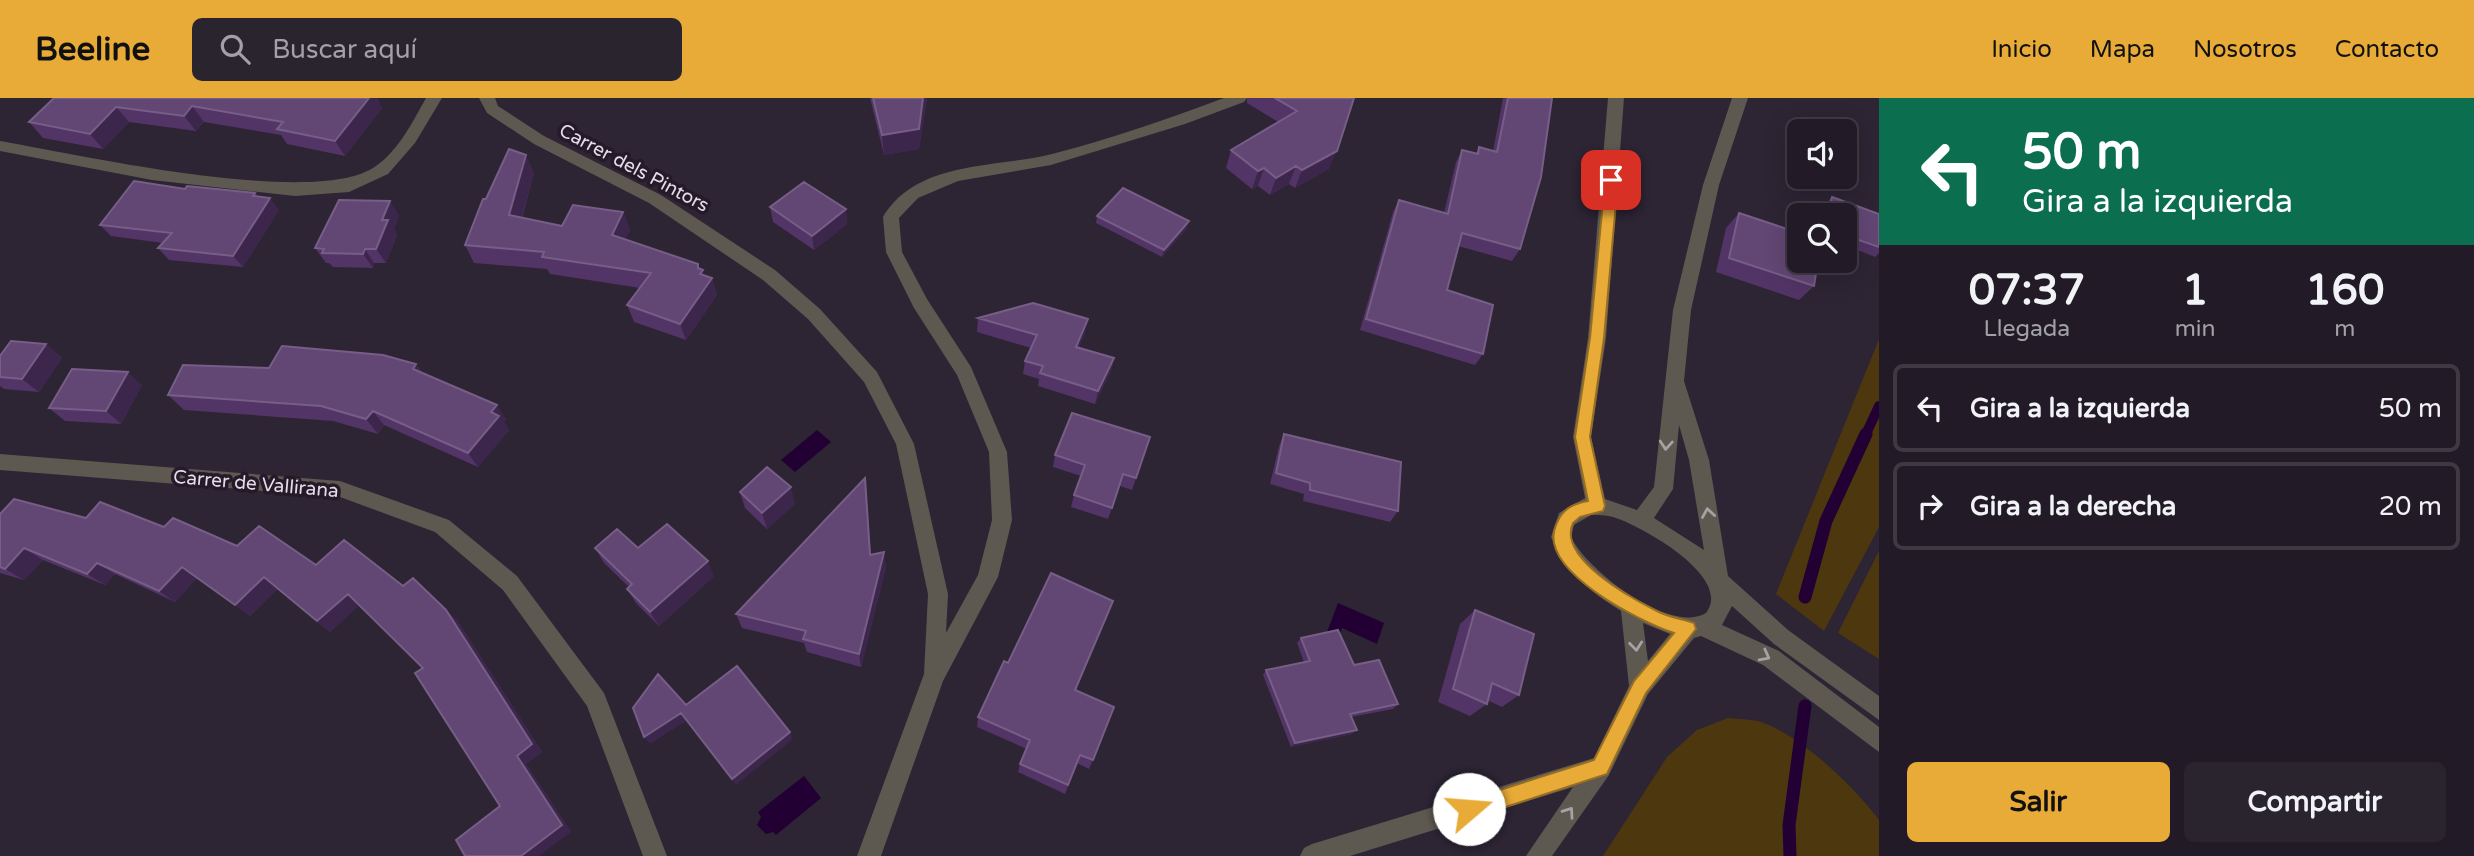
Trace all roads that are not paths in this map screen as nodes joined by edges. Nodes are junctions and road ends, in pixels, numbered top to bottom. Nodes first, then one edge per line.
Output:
1 (434, 98) edge
2 (487, 98) edge
3 (1239, 98) edge
4 (1616, 98) edge
5 (1740, 98) edge
6 (0, 146) edge
7 (1674, 377) junction
8 (0, 462) edge
9 (1597, 506) junction
10 (1640, 522) junction
11 (1718, 580) junction
12 (1631, 605) junction
13 (1695, 628) junction
14 (934, 677) junction
15 (1640, 687) junction
16 (1879, 709) edge
17 (1879, 741) edge
18 (1601, 767) junction
19 (655, 856) edge
20 (869, 856) edge
21 (1312, 856) edge
22 (1538, 856) edge

1 - 6 street
2 - 14 street, Carrer dels Pintors
3 - 14 street
4 - 9 street
5 - 7 street
7 -> 10 street
11 -> 7 street
8 - 19 street, Carrer de Vallirana
9 - 10 street
9 - 12 street
10 - 11 street
11 - 13 street
11 - 16 street
12 - 13 street
12 -> 15 street
13 - 15 street
13 -> 17 street
14 - 20 street
15 - 18 street
18 - 21 street
22 -> 18 street

